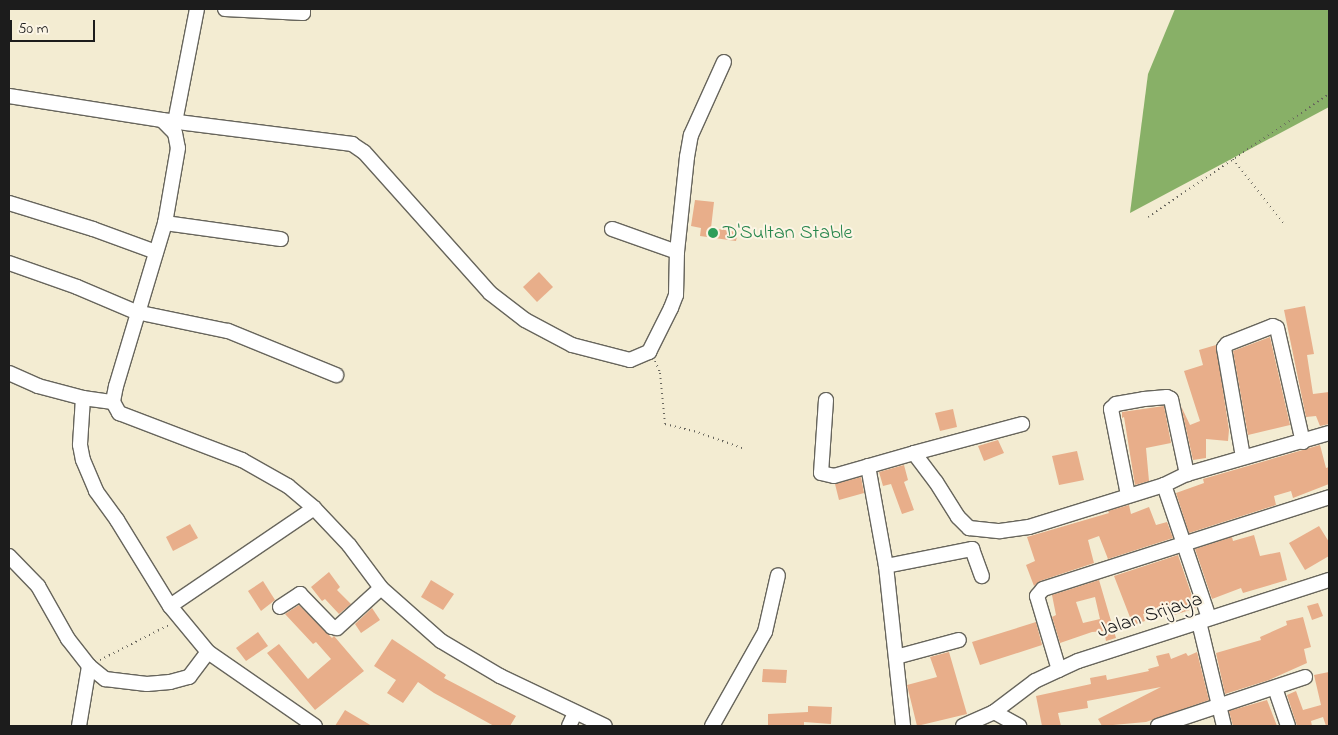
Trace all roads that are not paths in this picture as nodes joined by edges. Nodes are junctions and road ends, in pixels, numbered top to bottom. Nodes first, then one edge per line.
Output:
1 (196, 9) edge
2 (225, 9) edge
3 (303, 9) edge
4 (724, 62) dead end
5 (9, 96) edge
6 (168, 121) junction
7 (9, 203) edge
8 (165, 223) junction
9 (612, 229) dead end
10 (281, 239) dead end
11 (156, 252) junction
12 (677, 252) junction
13 (9, 263) edge
14 (136, 312) junction
15 (9, 373) edge
16 (336, 375) dead end
17 (83, 398) junction
18 (826, 400) dead end
19 (113, 402) junction
20 (1022, 424) dead end
21 (1329, 433) edge
22 (1303, 442) junction
23 (914, 453) junction
24 (1243, 457) junction
25 (868, 466) junction
26 (1187, 474) junction
27 (1164, 485) junction
28 (1128, 495) junction
29 (1329, 498) edge
30 (314, 508) junction
31 (1183, 544) junction
32 (9, 556) edge
33 (886, 566) junction
34 (778, 575) dead end
35 (982, 576) dead end
36 (1329, 580) edge
37 (382, 588) junction
38 (170, 606) junction
39 (280, 607) dead end
40 (1204, 620) junction
41 (959, 640) dead end
42 (208, 652) junction
43 (896, 658) junction
44 (88, 666) junction
45 (1059, 670) junction
46 (1305, 678) dead end
47 (1275, 688) junction
48 (1220, 706) junction
49 (575, 713) junction
50 (998, 719) edge
51 (296, 721) edge
52 (1167, 725) edge
53 (79, 726) edge
54 (315, 726) edge
55 (569, 726) edge
56 (605, 726) edge
57 (712, 726) edge
58 (903, 726) edge
59 (963, 726) edge
60 (1018, 726) edge
61 (1224, 726) edge
62 (1288, 726) edge

1 - 6 street
2 - 3 street
4 - 12 street
5 - 6 street
6 - 8 street
6 - 12 street
7 - 11 street
8 - 10 street
8 - 11 street
9 - 12 street
11 - 14 street
13 - 14 street
14 - 16 street
14 - 19 street
15 - 17 street
17 - 19 street
17 - 38 street
18 - 25 street
19 - 30 street
20 - 23 street
21 - 22 street
22 - 24 street
22 - 24 street
23 - 25 street
23 - 28 street
24 - 26 street
25 - 33 street
26 - 27 street
26 - 28 street
27 - 28 street
27 - 31 street
29 - 31 street
30 - 37 street
30 - 38 street
31 - 40 street
31 - 45 street
32 - 44 street
33 - 35 street
33 - 43 street
34 - 57 street
36 - 40 street, Jalan Srijaya
37 - 39 street
37 - 49 street
38 - 42 street
40 - 45 street, Jalan Srijaya
40 - 48 street
41 - 43 street
42 - 44 street
42 - 51 street
43 - 58 street
44 - 53 street
45 - 50 street, Jalan Srijaya
46 - 47 street
47 - 48 street
47 - 62 street
48 - 52 street
48 - 61 street
49 - 55 street
49 - 56 street
50 - 59 street, Jalan Srijaya
50 - 60 street
51 - 54 street

